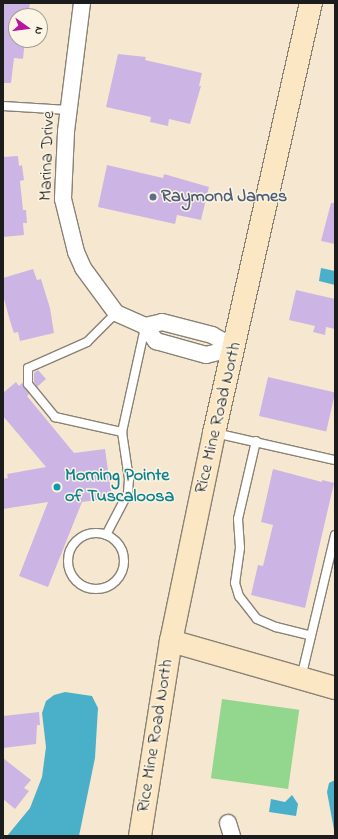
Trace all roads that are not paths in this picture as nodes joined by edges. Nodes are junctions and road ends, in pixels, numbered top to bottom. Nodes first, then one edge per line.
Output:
1 (82, 3) edge
2 (310, 3) edge
3 (3, 106) edge
4 (68, 110) junction
5 (116, 313) junction
6 (145, 326) junction
7 (235, 348) junction
8 (122, 432) junction
9 (214, 433) junction
10 (256, 441) junction
11 (335, 460) edge
12 (106, 535) junction
13 (335, 535) edge
14 (311, 636) junction
15 (171, 641) junction
16 (301, 679) junction
17 (335, 688) edge
18 (140, 836) edge

1 - 4 street, Marina Drive
2 - 7 main road, Rice Mine Road North
3 - 4 lane
4 - 5 street, Marina Drive
5 - 6 street, Marina Drive
5 - 8 lane
6 - 7 street
6 - 8 lane
7 - 9 main road, Rice Mine Road North
8 - 12 lane
9 - 10 lane
9 - 15 main road, Rice Mine Road North
10 - 11 lane
10 - 14 lane
12 - 12 lane
13 - 14 lane
14 - 16 lane
15 - 16 main road
15 - 18 main road, Rice Mine Road North
16 - 17 main road

